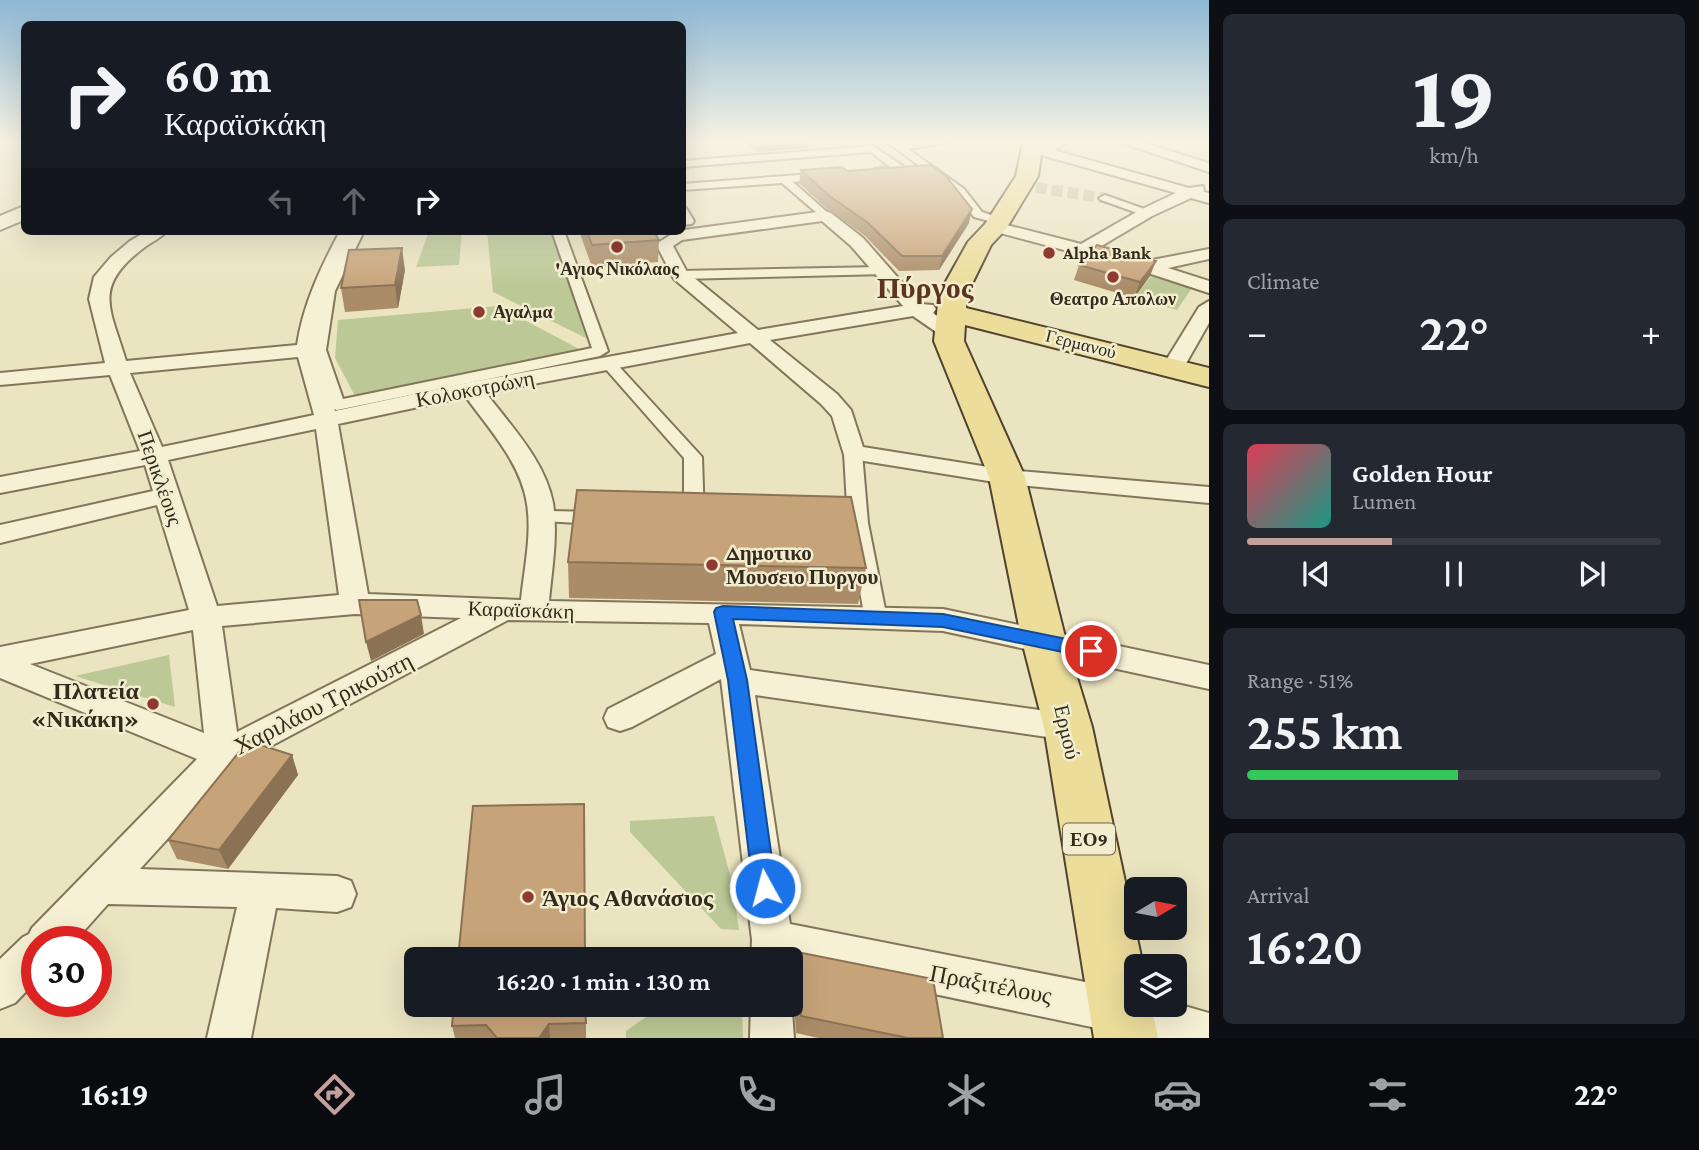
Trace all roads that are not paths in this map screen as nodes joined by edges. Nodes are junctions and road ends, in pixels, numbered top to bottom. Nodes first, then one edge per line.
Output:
1 (797, 190) edge
2 (959, 190) edge
3 (1018, 190) edge
4 (1187, 190) edge
5 (1195, 190) edge
6 (1192, 192) junction
7 (1105, 198) tunnel mouth
8 (1209, 198) edge
9 (15, 213) edge
10 (1146, 214) junction
11 (825, 216) junction
12 (0, 224) edge
13 (996, 225) junction
14 (152, 235) edge
15 (346, 235) edge
16 (356, 235) edge
17 (559, 235) edge
18 (684, 235) edge
19 (686, 235) edge
20 (1083, 250) junction
21 (1209, 254) edge
22 (1145, 266) junction
23 (881, 271) junction
24 (680, 275) junction
25 (1209, 287) edge
26 (1209, 307) edge
27 (915, 309) junction
28 (951, 323) junction
29 (752, 336) junction
30 (306, 350) junction
31 (609, 364) junction
32 (117, 367) junction
33 (1173, 367) junction
34 (1209, 378) edge
35 (0, 379) edge
36 (472, 389) junction
37 (326, 419) junction
38 (853, 453) junction
39 (154, 456) junction
40 (1007, 477) junction
41 (0, 485) edge
42 (167, 495) junction
43 (1209, 495) edge
44 (549, 517) dead end
45 (615, 518) edge
46 (694, 519) edge
47 (0, 534) edge
48 (355, 604) junction
49 (518, 611) junction
50 (723, 612) junction
51 (875, 614) dead end
52 (206, 617) junction
53 (1044, 641) junction
54 (0, 659) edge
55 (0, 665) edge
56 (735, 669) junction
57 (1209, 677) edge
58 (620, 718) dead end
59 (1068, 727) junction
60 (223, 755) junction
61 (101, 886) junction
62 (260, 889) junction
63 (337, 894) dead end
64 (62, 926) edge
65 (772, 947) edge
66 (803, 956) edge
67 (21, 967) edge
68 (0, 988) edge
69 (772, 1017) edge
70 (1124, 1024) edge
71 (1209, 1035) edge
72 (229, 1038) edge
73 (772, 1038) edge

1 - 11 street
2 - 13 street
3 - 13 main road
4 - 6 street
5 - 6 street
6 - 8 street
6 - 10 street
7 - 10 street
9 - 12 street
10 - 20 street
11 - 19 street
11 - 23 street
13 - 20 street
13 - 28 main road
14 - 32 street, Περικλέους
15 - 30 street
16 - 17 street
18 - 24 street
20 - 22 street
21 - 22 street
22 - 25 street
23 - 24 street
23 - 27 street
24 - 29 street
26 - 33 street
27 - 28 street, Κολοκοτρώνη
27 - 29 street, Κολοκοτρώνη
28 - 33 main road, Γερμανού
28 - 40 main road, Ερμού / ΕΟ9
29 - 31 street, Κολοκοτρώνη
29 - 38 street
30 - 32 street
30 - 37 street
31 - 36 street, Κολοκοτρώνη
31 - 46 street
32 - 35 street
32 - 39 street, Περικλέους
33 - 34 main road, Γερμανού
36 - 37 street, Κολοκοτρώνη
36 - 49 street
37 - 39 street, Κολοκοτρώνη
37 - 48 street
38 - 40 street
38 - 51 street
39 - 41 street, Κολοκοτρώνη
39 - 42 street, Περικλέους
40 - 43 street
40 - 53 main road, Ερμού / ΕΟ9
42 - 47 street
42 - 52 street, Περικλέους
44 - 45 street
48 - 49 street, Καραϊσκάκη
48 - 52 street, Καραϊσκάκη
49 - 50 street, Καραϊσκάκη
49 - 60 street, Χαριλάου Τρικούπη
50 - 53 street, Καραϊσκάκη
50 - 56 street
52 - 54 street, Καραϊσκάκη
52 - 60 street, Περικλέους
53 - 57 street
53 - 59 main road, Ερμού / ΕΟ9
55 - 60 street
56 - 58 street
56 - 59 street
56 - 65 street
59 - 70 main road, Ερμού / ΕΟ9
60 - 61 street, Χαριλάου Τρικούπη
61 - 62 street
61 - 64 street, Χαριλάου Τρικούπη
62 - 63 street
62 - 72 street
66 - 70 street, Πραξιτέλους
67 - 68 street
69 - 73 street
70 - 71 street, Πραξιτέλους

